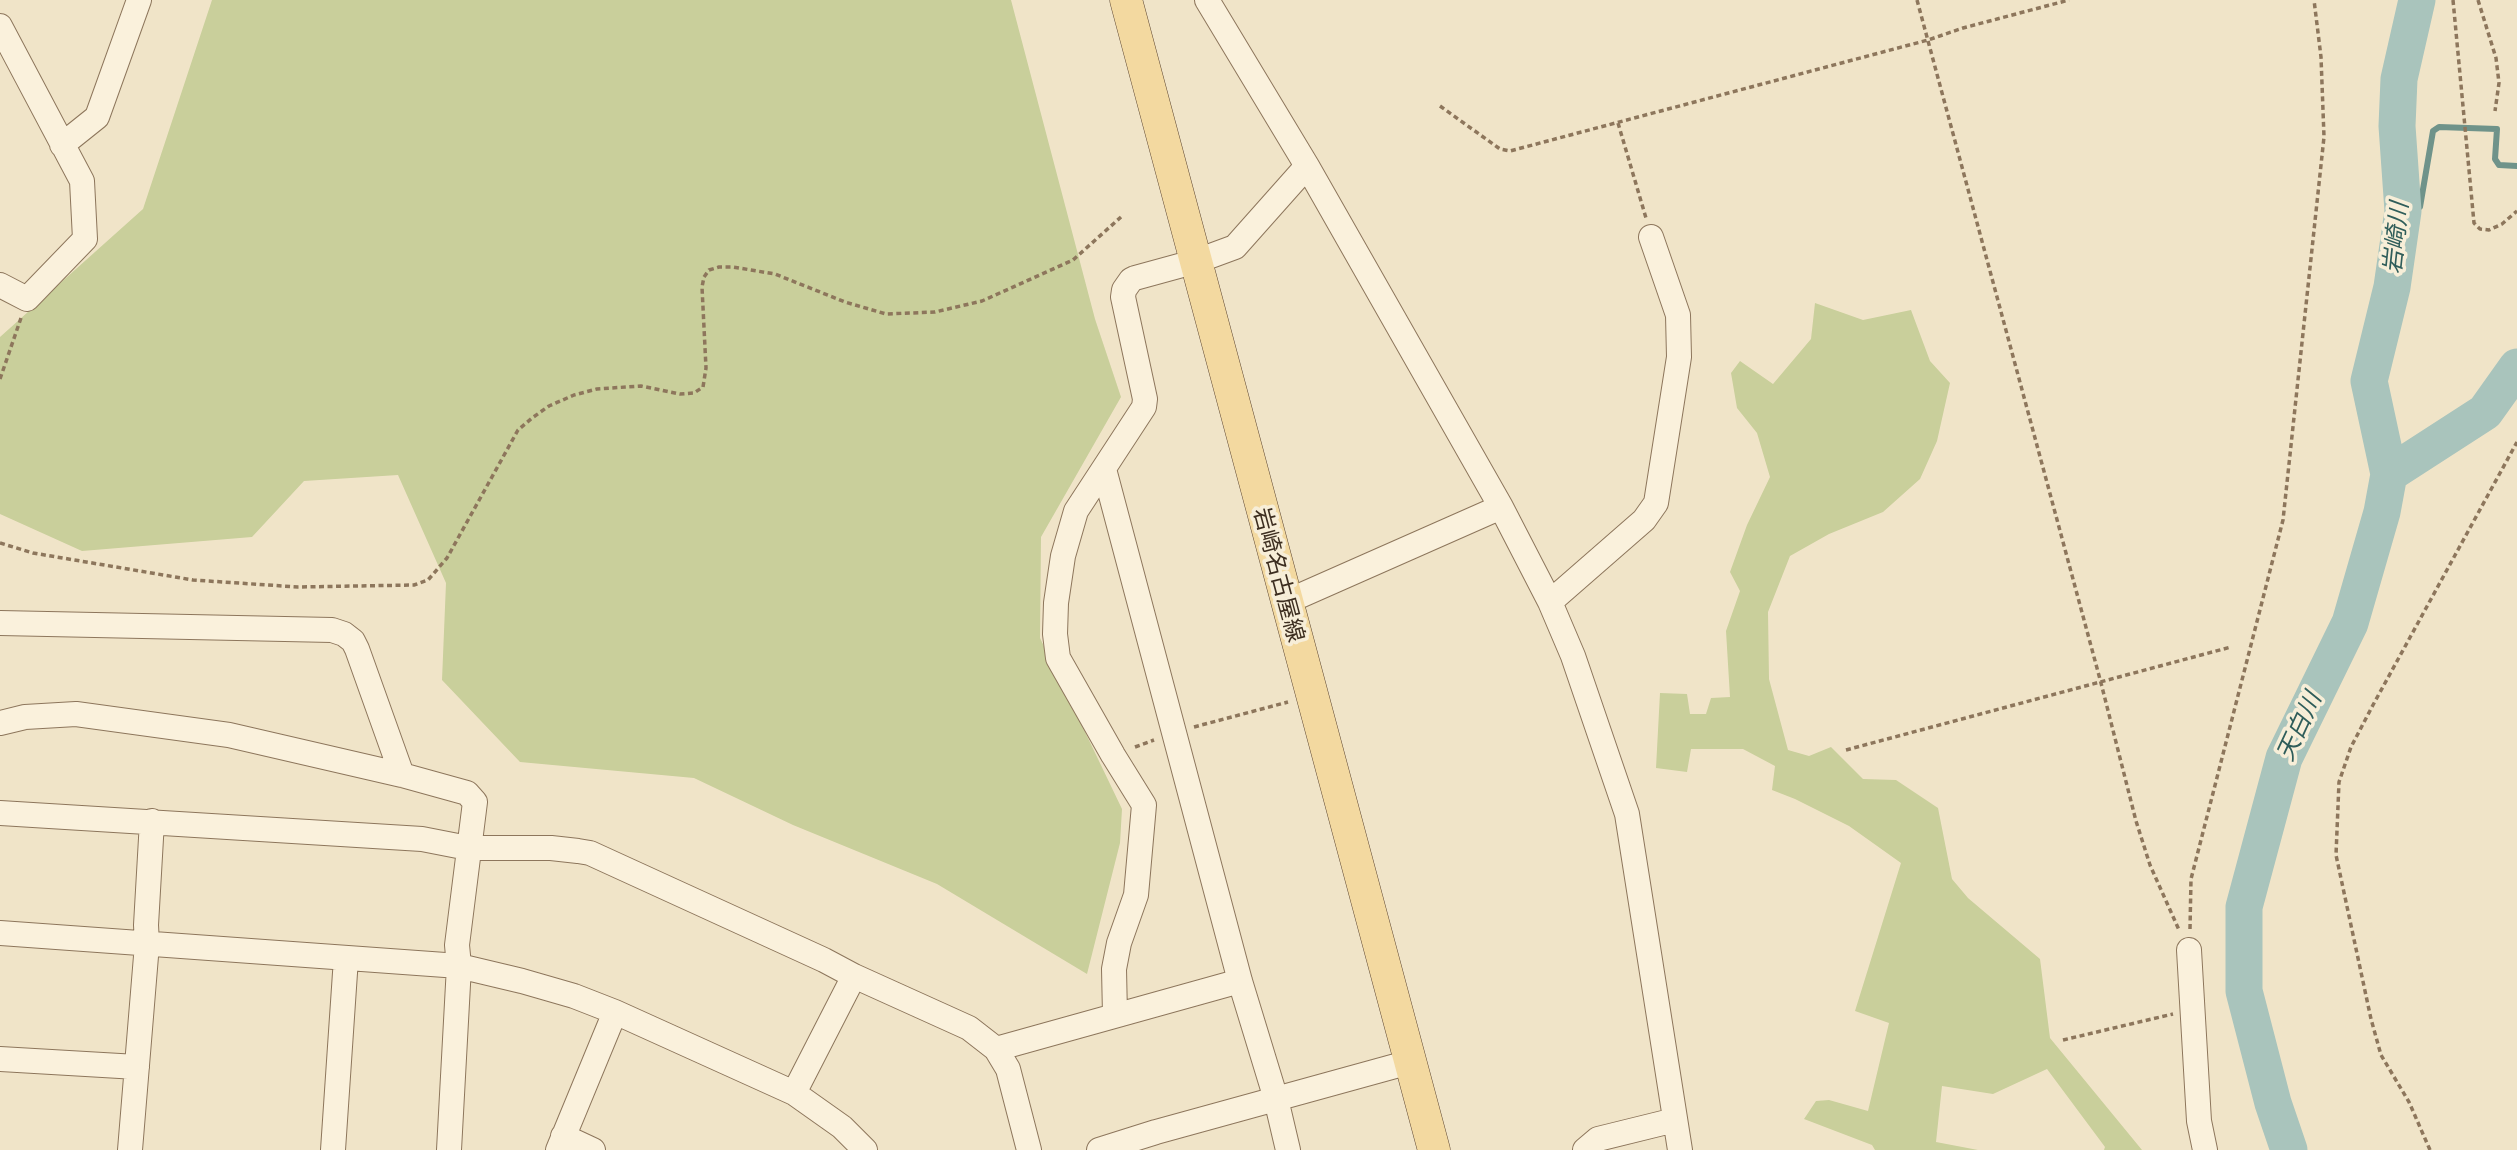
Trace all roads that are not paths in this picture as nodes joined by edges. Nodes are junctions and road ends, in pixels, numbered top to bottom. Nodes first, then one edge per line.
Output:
1 (139, 0) edge
2 (1126, 0) edge
3 (1207, 0) edge
4 (0, 26) edge
5 (62, 145) junction
6 (1307, 166) junction
7 (1651, 237) road end
8 (1196, 261) junction
9 (0, 285) edge
10 (1104, 469) junction
11 (1501, 507) junction
12 (1286, 602) junction
13 (1550, 602) junction
14 (0, 623) edge
15 (0, 723) edge
16 (402, 775) junction
17 (0, 813) edge
18 (152, 821) junction
19 (468, 848) junction
20 (0, 933) edge
21 (147, 944) junction
22 (2189, 950) road end
23 (346, 958) junction
24 (459, 967) junction
25 (854, 976) junction
26 (1240, 981) junction
27 (615, 1012) junction
28 (1115, 1015) junction
29 (996, 1049) junction
30 (0, 1059) edge
31 (1410, 1062) junction
32 (137, 1067) junction
33 (794, 1093) junction
34 (1276, 1099) junction
35 (1675, 1120) junction
36 (1158, 1141) edge
37 (560, 1143) edge
38 (130, 1150) edge
39 (333, 1150) edge
40 (449, 1150) edge
41 (593, 1150) edge
42 (865, 1150) edge
43 (1029, 1150) edge
44 (1099, 1150) edge
45 (1288, 1150) edge
46 (1434, 1150) edge
47 (1586, 1150) edge
48 (1680, 1150) edge
49 (2205, 1150) edge

1 - 5 street
2 - 8 main road, 岩崎名古屋線
3 - 6 street
4 - 5 street
5 - 9 street
6 - 8 street
6 - 11 street
7 - 13 street
8 - 10 street
8 - 12 main road, 岩崎名古屋線
10 - 26 street
10 - 28 street
11 - 12 street
11 - 13 street
12 - 31 main road, 岩崎名古屋線
13 - 35 street
14 - 16 street
15 - 16 street
16 - 19 street
17 - 18 street
18 - 19 street
18 - 21 street
19 - 24 street
19 - 25 street
20 - 21 street
21 - 23 street
21 - 32 street
22 - 49 street
23 - 24 street
23 - 39 street
24 - 27 street
24 - 40 street
25 - 29 street
25 - 33 street
26 - 28 street
26 - 34 street
27 - 33 street
27 - 37 street
28 - 29 street
29 - 43 street
30 - 32 street
31 - 34 street
31 - 46 main road, 岩崎名古屋線
32 - 38 street
33 - 42 street
34 - 36 street
34 - 45 street
35 - 47 street
35 - 48 street
36 - 44 street
37 - 41 street

